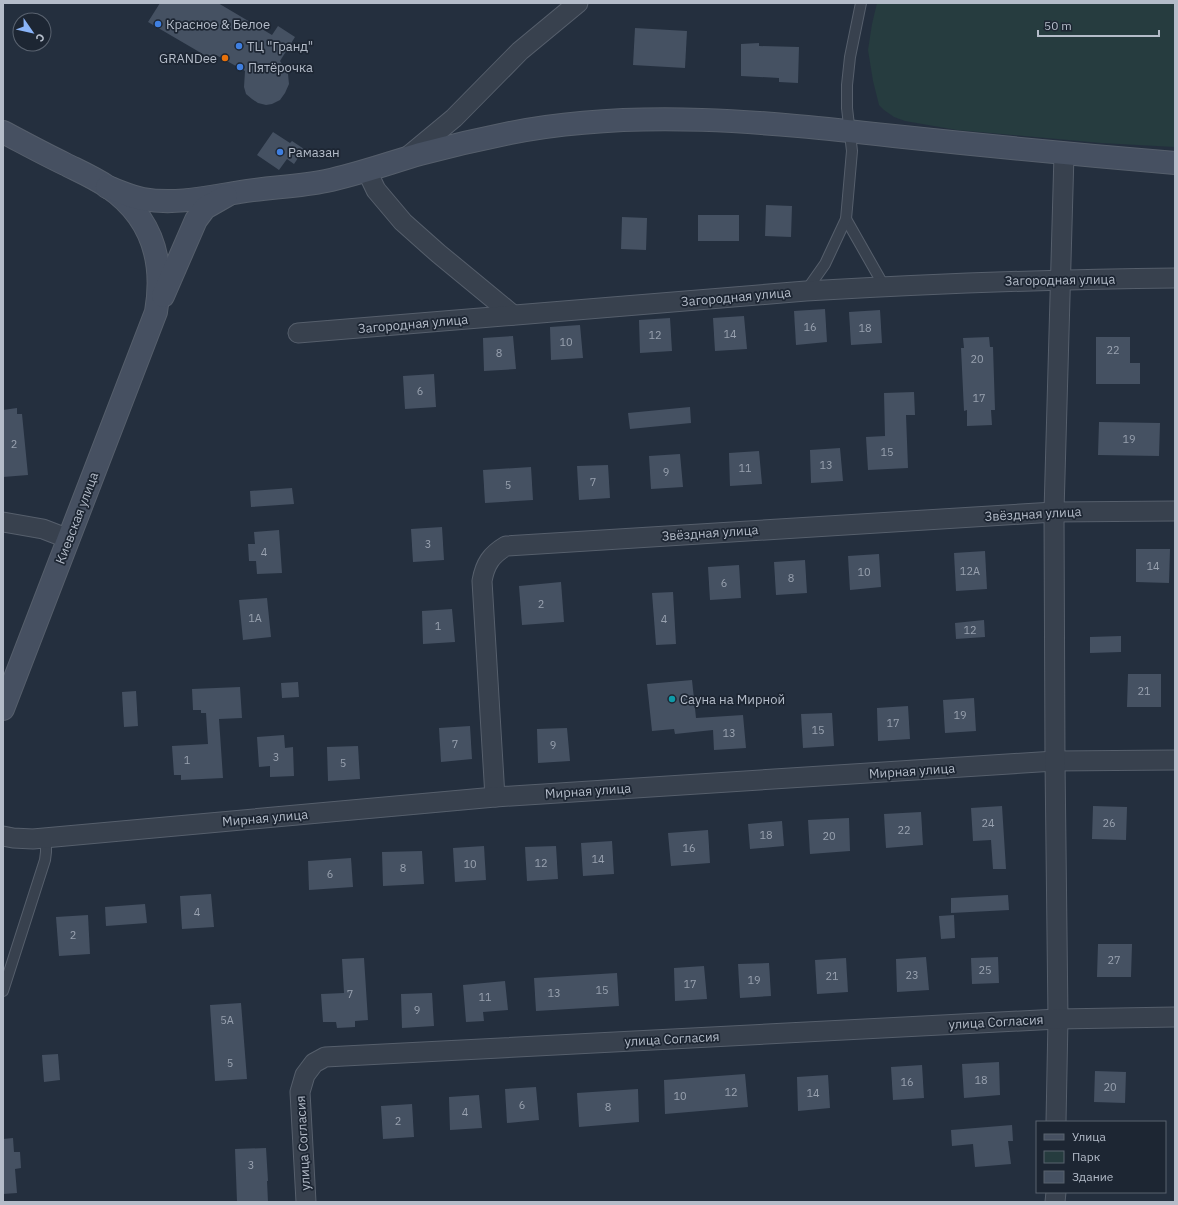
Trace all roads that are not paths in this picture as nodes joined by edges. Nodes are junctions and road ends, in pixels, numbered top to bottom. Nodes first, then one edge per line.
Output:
1 (578, 3) edge
2 (861, 3) edge
3 (850, 131) junction
4 (3, 132) edge
5 (1064, 154) junction
6 (405, 159) junction
7 (1175, 163) edge
8 (367, 171) junction
9 (108, 187) junction
10 (232, 193) junction
11 (846, 219) junction
12 (1175, 278) edge
13 (1060, 279) junction
14 (884, 286) junction
15 (806, 292) junction
16 (513, 315) junction
17 (153, 319) junction
18 (298, 333) dead end
19 (1054, 512) junction
20 (1175, 512) edge
21 (3, 522) edge
22 (69, 539) junction
23 (3, 709) edge
24 (1175, 760) edge
25 (1055, 761) junction
26 (495, 797) junction
27 (3, 836) edge
28 (46, 838) junction
29 (3, 991) edge
30 (1175, 1017) edge
31 (1058, 1019) junction
32 (1056, 1121) edge
33 (306, 1202) edge

1 - 6 street
2 - 3 lane
3 - 5 street
3 - 6 street
3 - 11 lane
4 - 9 street
5 - 7 street
5 - 13 street
6 - 8 street
8 - 10 street
8 - 16 street
9 - 10 street
9 - 17 street
10 - 17 street
11 - 14 lane
11 - 15 lane
12 - 13 street, Загородная улица
13 - 14 street, Загородная улица
13 - 19 street
14 - 15 street, Загородная улица
15 - 16 street, Загородная улица
16 - 18 street, Загородная улица
17 - 22 street, Киевская улица
19 - 20 street, Звёздная улица
19 - 25 street
19 - 26 street, Звёздная улица
21 - 22 street
22 - 23 street, Киевская улица
24 - 25 street, Мирная улица
25 - 26 street, Мирная улица
25 - 31 street
26 - 28 street, Мирная улица
27 - 28 street, Мирная улица
28 - 29 lane
30 - 31 street, улица Согласия
31 - 32 street
31 - 33 street, улица Согласия

